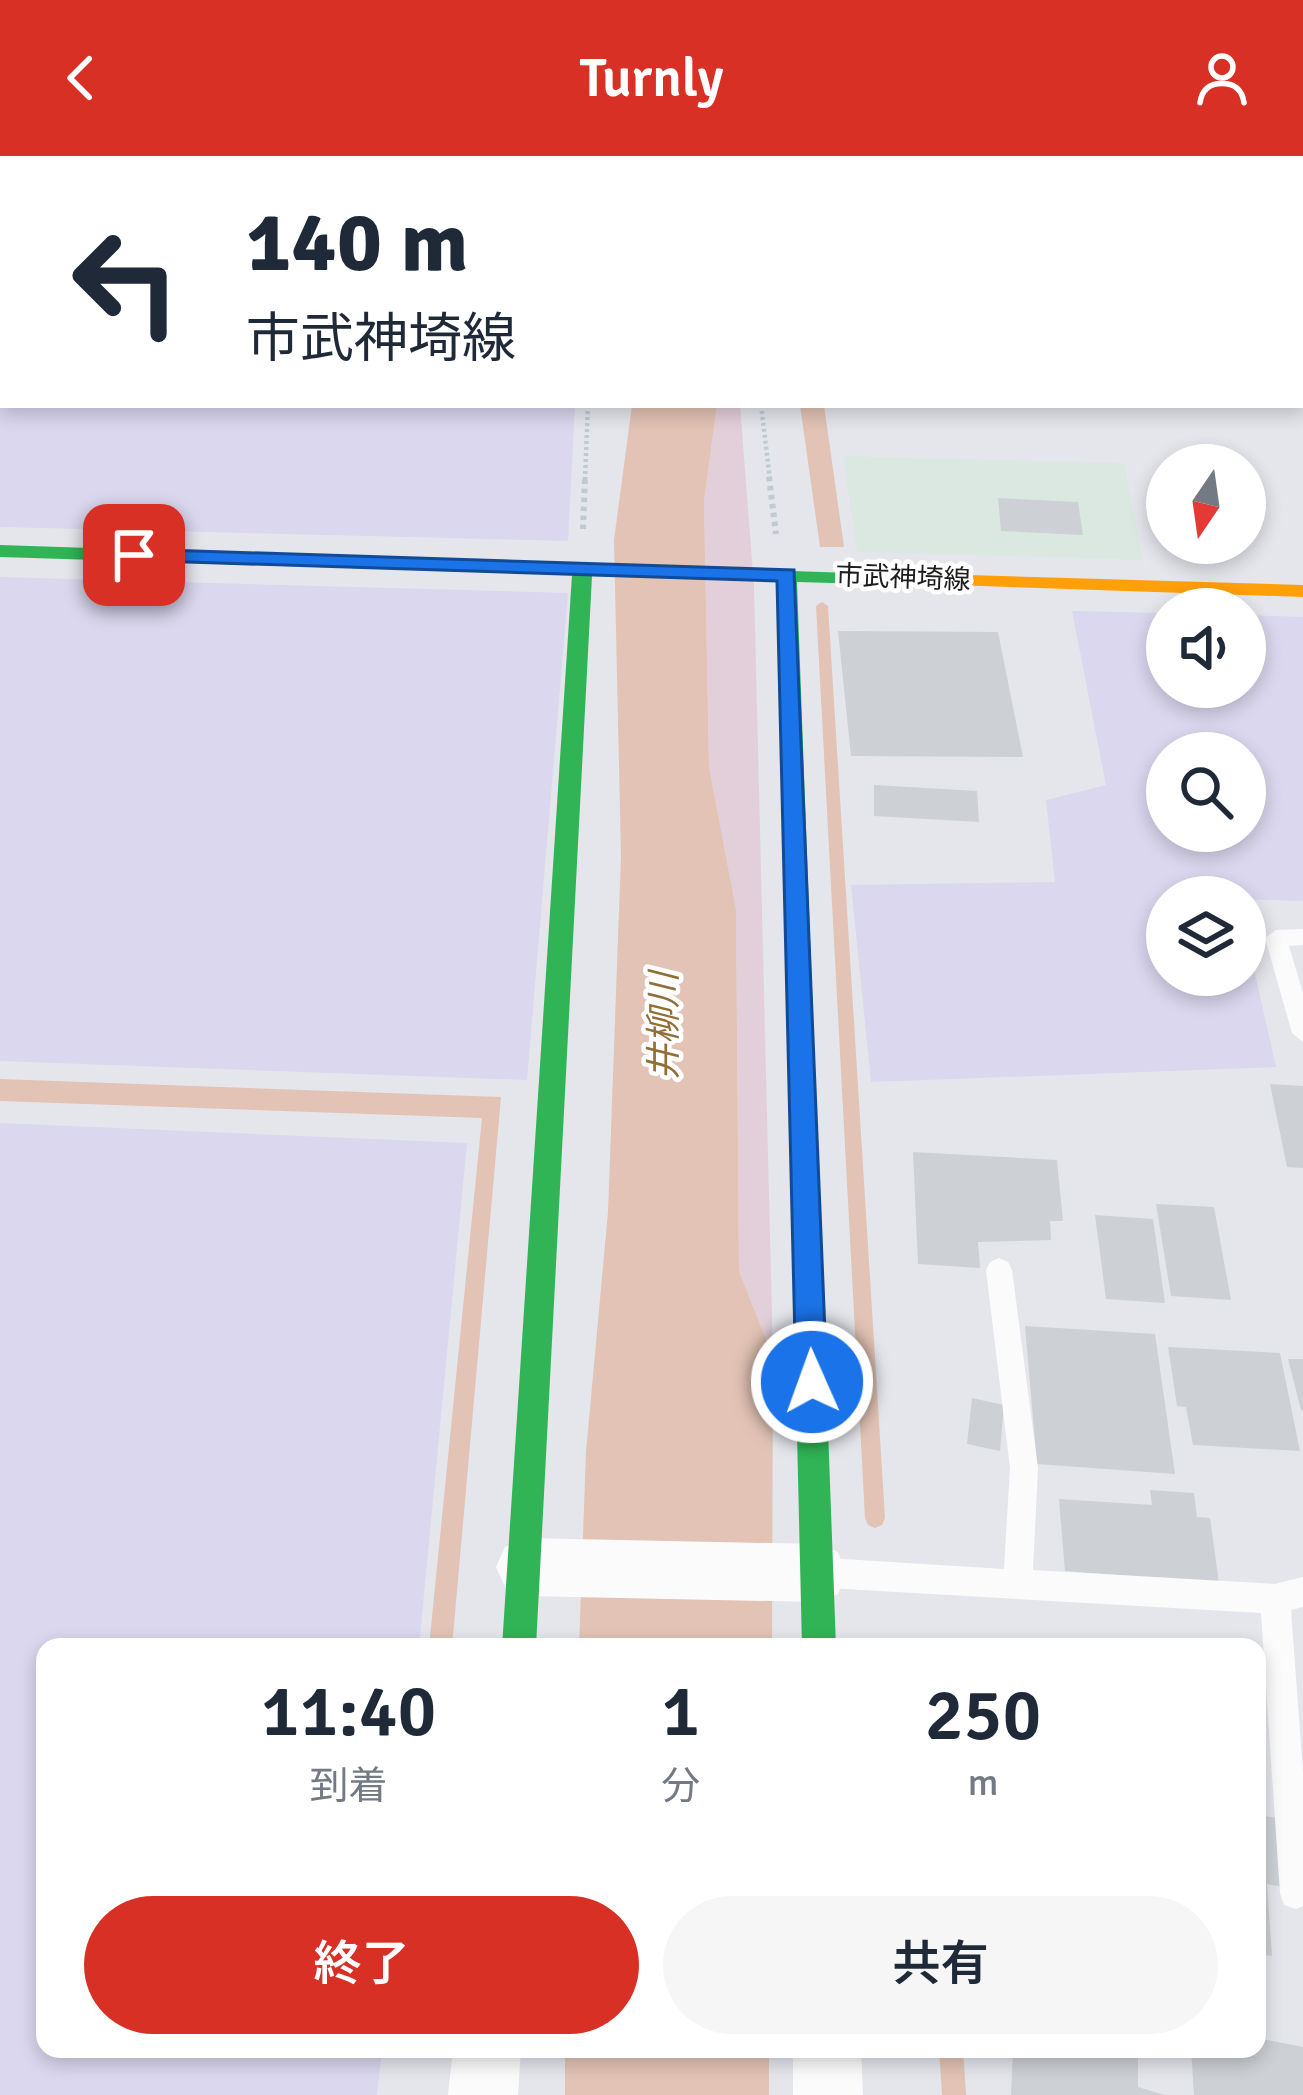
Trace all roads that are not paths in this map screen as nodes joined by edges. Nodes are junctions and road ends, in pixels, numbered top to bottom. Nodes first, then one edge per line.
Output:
1 (0, 551) edge
2 (588, 567) junction
3 (777, 574) junction
4 (1303, 591) edge
5 (1303, 938) edge
6 (1303, 1033) edge
7 (999, 1270) dead end
8 (525, 1567) junction
9 (818, 1573) junction
10 (1018, 1581) junction
11 (1289, 1596) edge
12 (520, 1638) edge
13 (819, 1638) edge
14 (1296, 1893) dead end
15 (486, 2058) edge
16 (827, 2058) edge
17 (483, 2095) edge
18 (828, 2095) edge

1 - 2 street, 市武神埼線
2 - 3 street, 市武神埼線
2 - 8 street
3 - 4 street, 市武神埼線
3 - 9 street
5 - 6 lane
7 - 10 lane
8 - 9 street
8 - 12 street
9 - 10 lane
9 - 13 street
10 - 11 lane
11 - 14 lane
15 - 17 street
16 - 18 street

